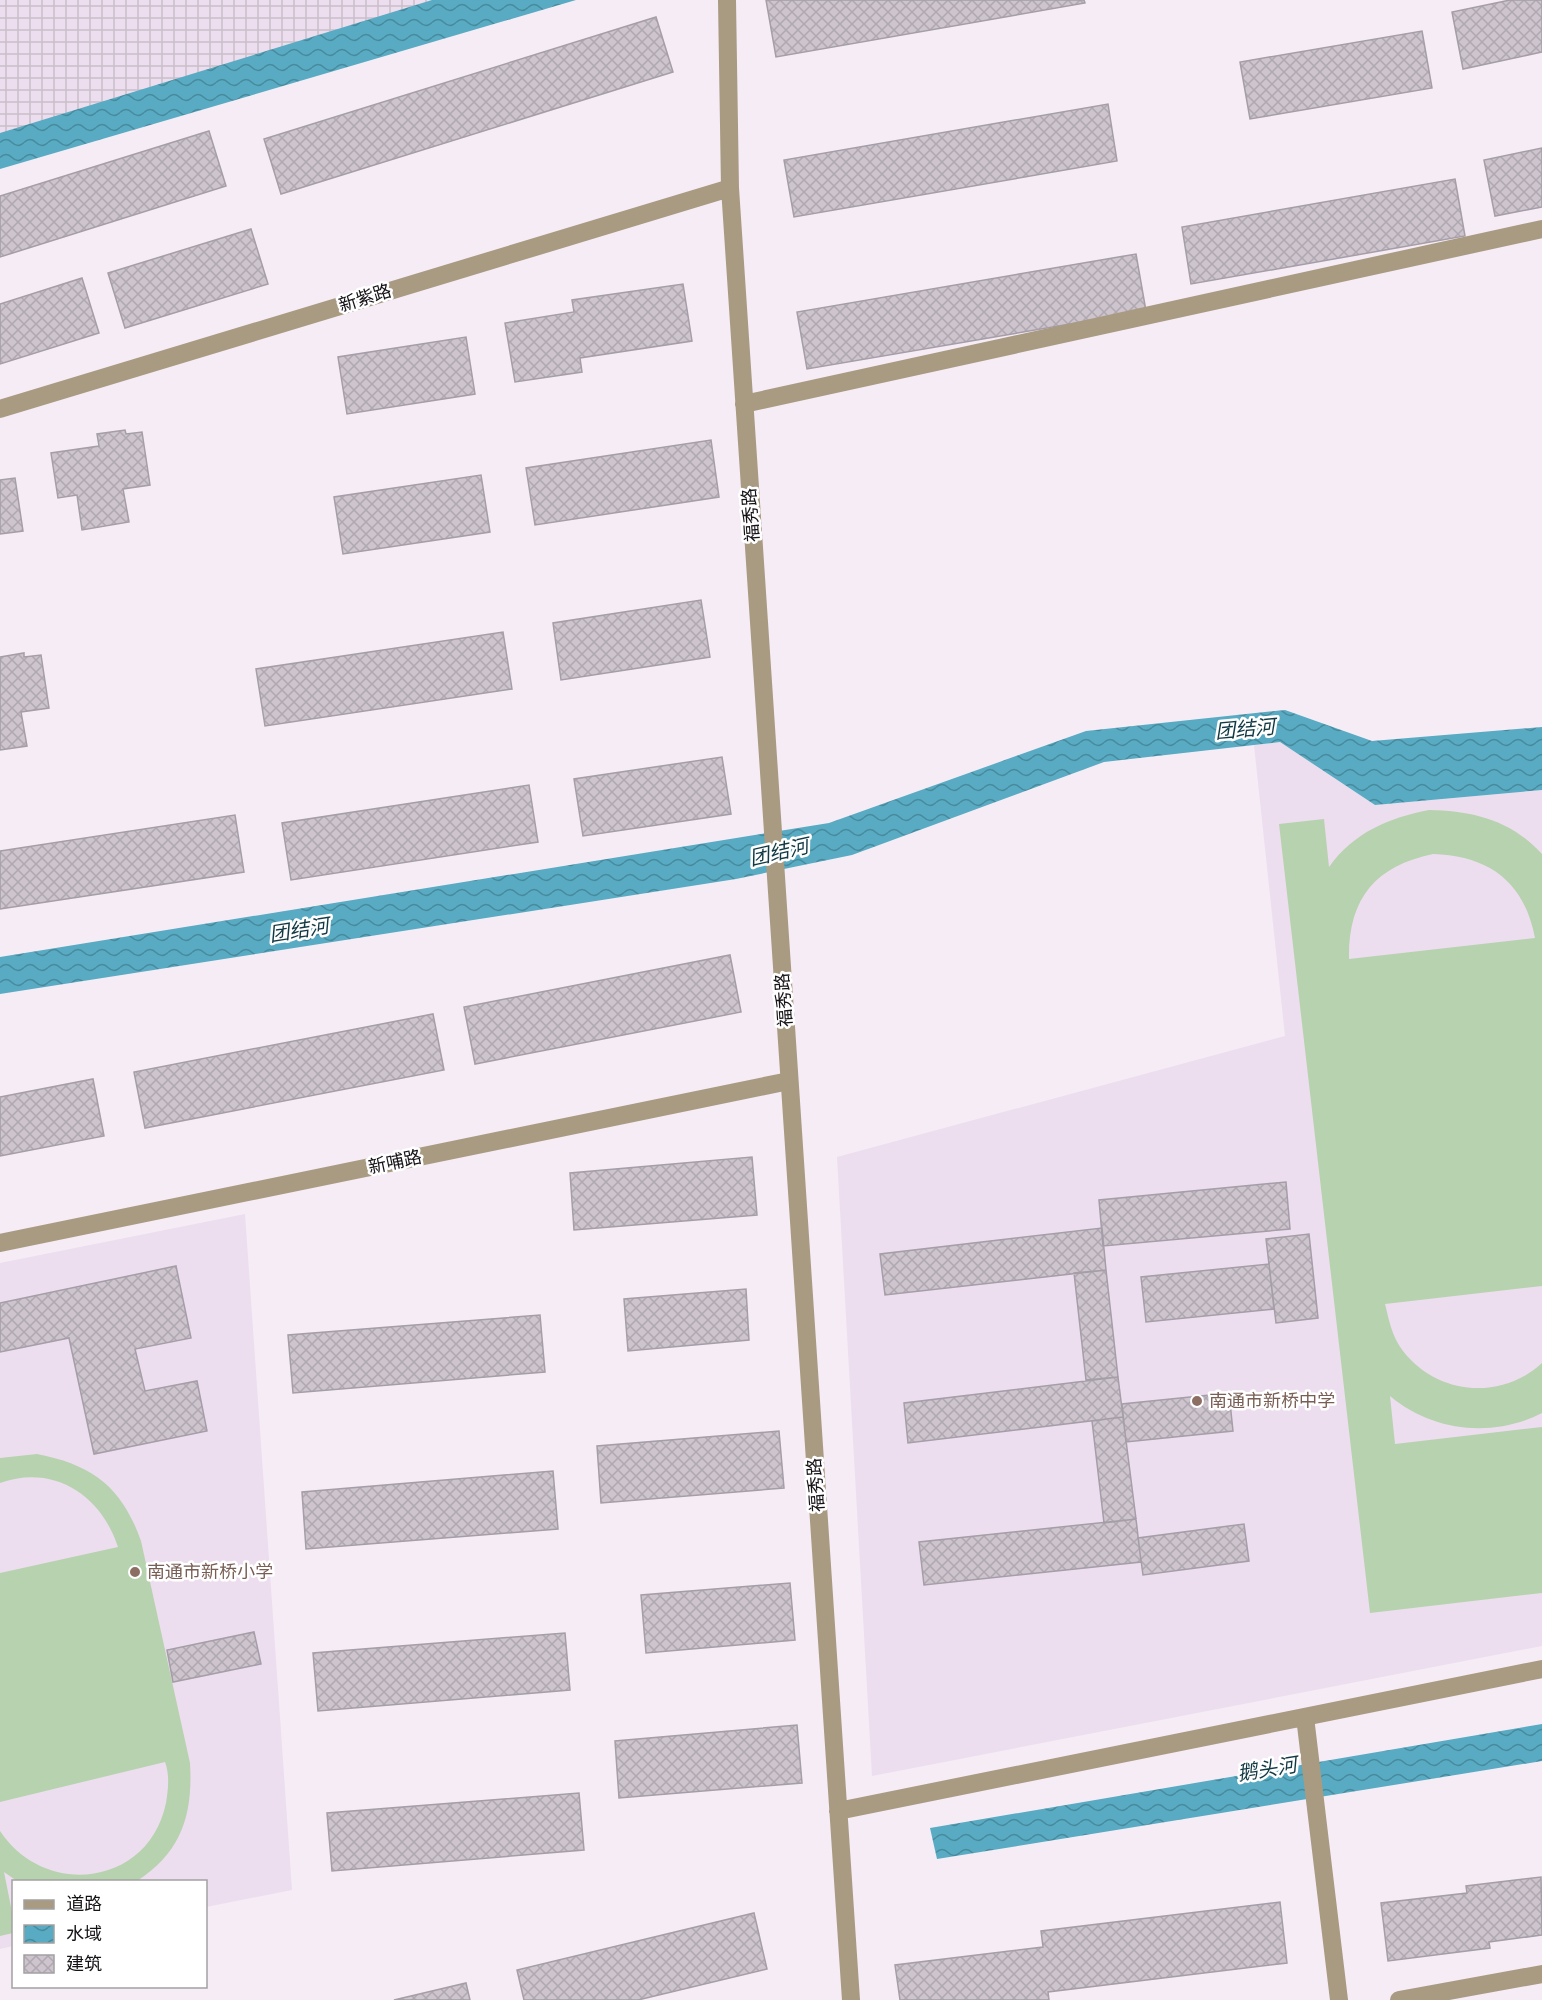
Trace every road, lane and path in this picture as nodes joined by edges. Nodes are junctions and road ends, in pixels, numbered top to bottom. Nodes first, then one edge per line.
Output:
1 (727, 0) edge
2 (730, 188) junction
3 (1542, 229) edge
4 (744, 404) junction
5 (0, 409) edge
6 (789, 1081) junction
7 (0, 1243) edge
8 (1542, 1669) edge
9 (1305, 1717) junction
10 (838, 1811) junction
11 (1542, 1974) edge
12 (851, 2000) edge
13 (1339, 2000) edge
14 (1399, 2000) edge

1 - 2 street, 福秀路
2 - 4 street, 福秀路
2 - 5 street, 新紫路
3 - 4 street
4 - 6 street, 福秀路
6 - 7 street, 新哺路
6 - 10 street, 福秀路
8 - 9 street
9 - 10 street
9 - 13 street
10 - 12 street, 福秀路
11 - 14 street

